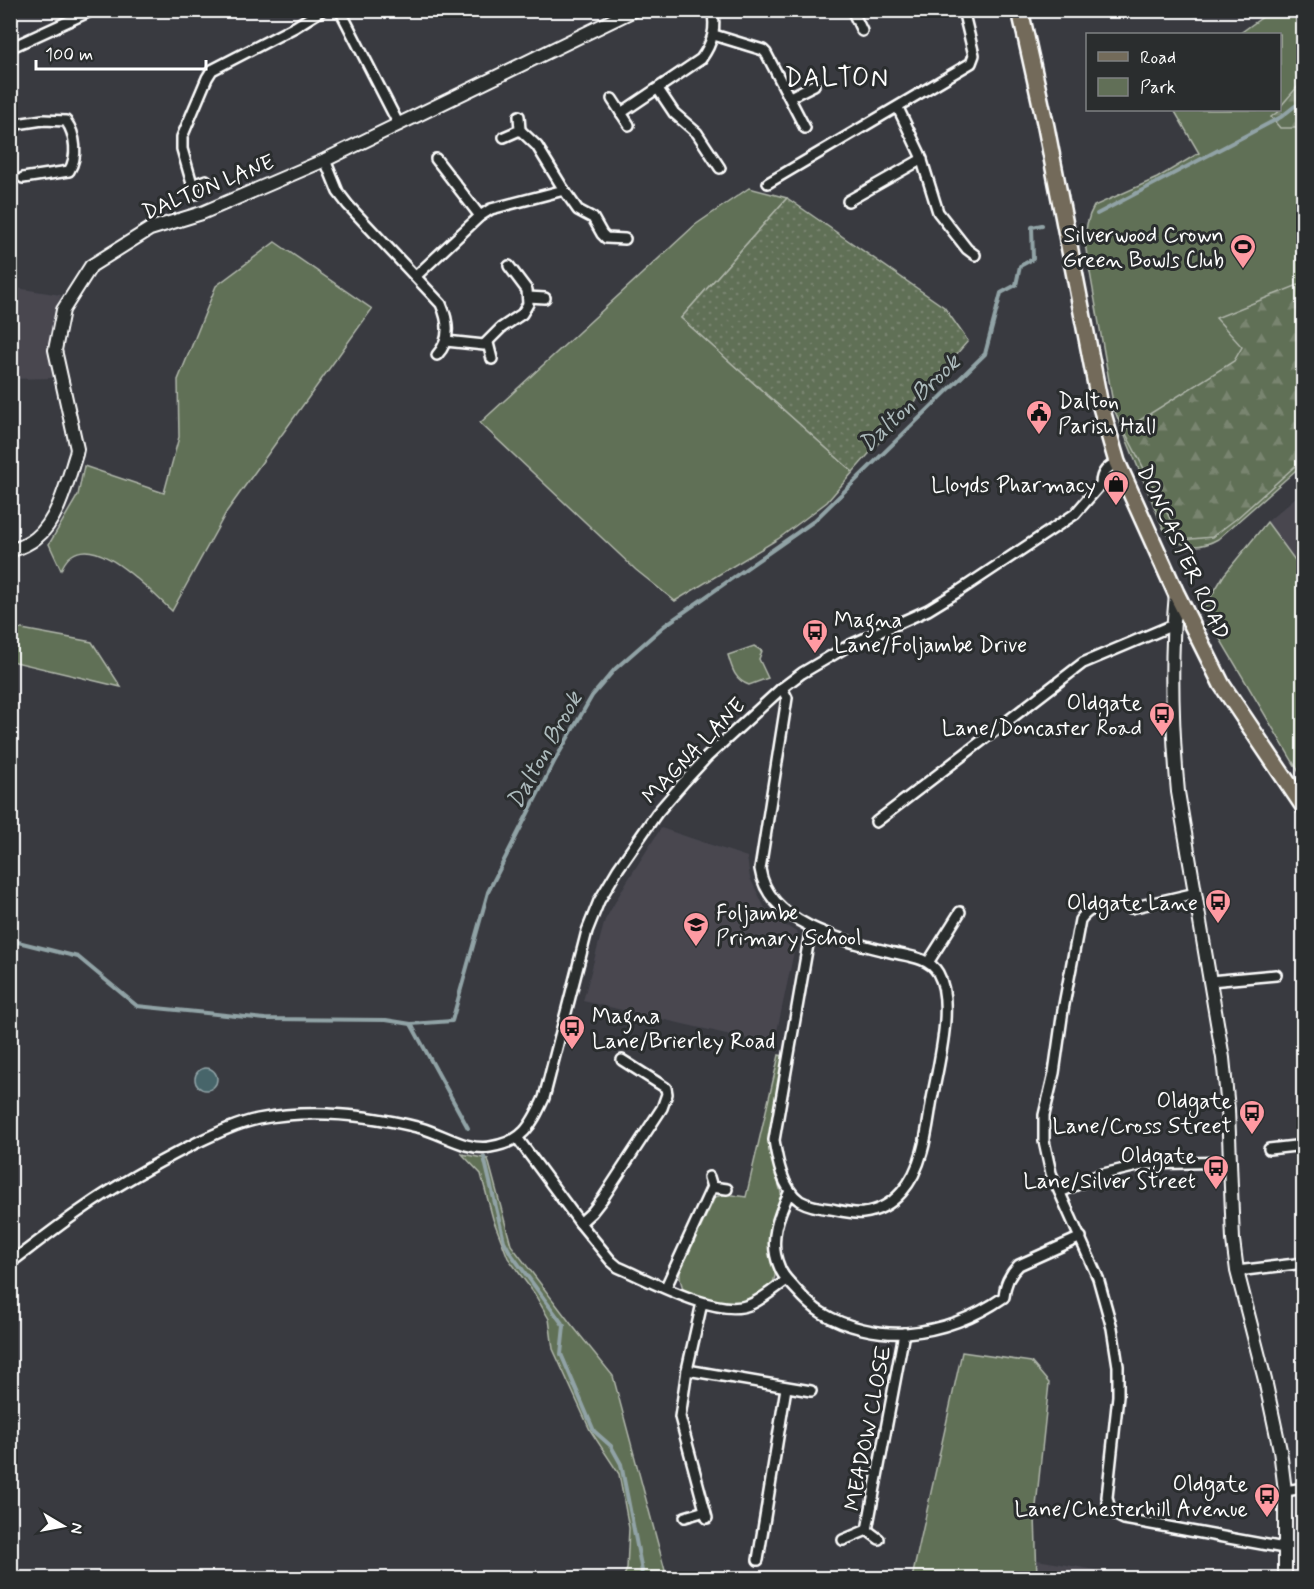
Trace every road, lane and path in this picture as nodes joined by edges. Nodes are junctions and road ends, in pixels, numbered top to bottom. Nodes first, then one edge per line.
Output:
1 (93, 10) edge
2 (322, 10) edge
3 (340, 10) edge
4 (634, 10) edge
5 (712, 10) edge
6 (852, 10) edge
7 (963, 10) edge
8 (1020, 10) edge
9 (862, 31) dead end
10 (714, 34) junction
11 (10, 48) edge
12 (814, 85) dead end
13 (658, 89) junction
14 (790, 97) junction
15 (612, 99) dead end
16 (898, 108) junction
17 (621, 113) junction
18 (519, 116) dead end
19 (10, 125) edge
20 (399, 125) junction
21 (630, 125) dead end
22 (805, 128) dead end
23 (520, 130) junction
24 (504, 137) dead end
25 (436, 159) dead end
26 (922, 159) junction
27 (324, 160) junction
28 (720, 168) dead end
29 (23, 178) dead end
30 (206, 180) dead end
31 (768, 183) dead end
32 (564, 190) junction
33 (848, 201) dead end
34 (480, 216) junction
35 (625, 239) dead end
36 (975, 255) dead end
37 (509, 266) dead end
38 (416, 276) junction
39 (528, 297) junction
40 (545, 298) dead end
41 (446, 341) junction
42 (488, 343) junction
43 (437, 355) dead end
44 (492, 359) dead end
45 (1117, 462) junction
46 (1124, 478) junction
47 (1101, 484) junction
48 (10, 551) edge
49 (1176, 593) junction
50 (1173, 625) junction
51 (782, 688) junction
52 (1304, 807) edge
53 (876, 822) dead end
54 (1196, 893) junction
55 (1131, 908) dead end
56 (1108, 909) dead end
57 (960, 912) dead end
58 (811, 927) junction
59 (929, 961) junction
60 (1276, 975) dead end
61 (1210, 981) junction
62 (622, 1060) dead end
63 (518, 1138) junction
64 (1303, 1145) edge
65 (1269, 1149) dead end
66 (1304, 1160) edge
67 (1231, 1162) junction
68 (709, 1177) dead end
69 (712, 1187) junction
70 (727, 1189) dead end
71 (790, 1191) junction
72 (1060, 1192) junction
73 (580, 1223) junction
74 (1081, 1237) junction
75 (10, 1263) edge
76 (1304, 1263) edge
77 (1237, 1271) junction
78 (787, 1280) junction
79 (666, 1287) junction
80 (702, 1303) junction
81 (904, 1333) junction
82 (687, 1370) junction
83 (786, 1388) junction
84 (811, 1391) dead end
85 (1304, 1488) edge
86 (1285, 1491) junction
87 (685, 1517) dead end
88 (867, 1530) junction
89 (879, 1539) dead end
90 (843, 1540) dead end
91 (1284, 1548) junction
92 (758, 1560) dead end
93 (1285, 1578) edge

1 - 11 street
2 - 30 street
3 - 20 street
4 - 20 street, DALTON LANE
5 - 10 street
6 - 9 street
7 - 16 street
8 - 45 main road, DONCASTER ROAD
10 - 13 street
10 - 14 street
12 - 14 street
13 - 17 street
13 - 28 street
14 - 22 street
15 - 17 street
16 - 26 street
16 - 31 street
17 - 21 street
18 - 23 street
19 - 29 street
20 - 27 street, DALTON LANE
23 - 24 street
23 - 32 street
25 - 34 street
26 - 33 street
26 - 36 street
27 - 38 street
27 - 48 street, DALTON LANE
32 - 34 street
32 - 35 street
34 - 38 street
37 - 39 street
38 - 41 street
39 - 40 street
39 - 42 street
41 - 42 street
41 - 43 street
42 - 44 street
45 - 46 main road, DONCASTER ROAD
45 - 47 street, MAGNA LANE
46 - 47 street
46 - 49 main road, DONCASTER ROAD
47 - 51 street, MAGNA LANE
49 - 50 street
49 - 52 main road, DONCASTER ROAD
50 - 53 street
50 - 54 street
51 - 58 street
51 - 63 street, MAGNA LANE
54 - 55 street
54 - 61 street
56 - 72 street
57 - 59 street
58 - 59 street
58 - 71 street
59 - 71 street
60 - 61 street
61 - 67 street
62 - 73 street
63 - 73 street
63 - 75 street
64 - 65 street
64 - 66 street
67 - 72 street
67 - 77 street
68 - 69 street
69 - 70 street
69 - 79 street
71 - 78 street
72 - 74 street
73 - 79 street
74 - 81 street
74 - 91 street
76 - 77 street
77 - 86 street
78 - 80 street
78 - 81 street
79 - 80 street
80 - 82 street
81 - 88 street, MEADOW CLOSE
82 - 83 street
82 - 87 street
83 - 84 street
83 - 92 street
85 - 86 street
86 - 91 street
88 - 89 street, MEADOW CLOSE
88 - 90 street, MEADOW CLOSE
91 - 93 street

